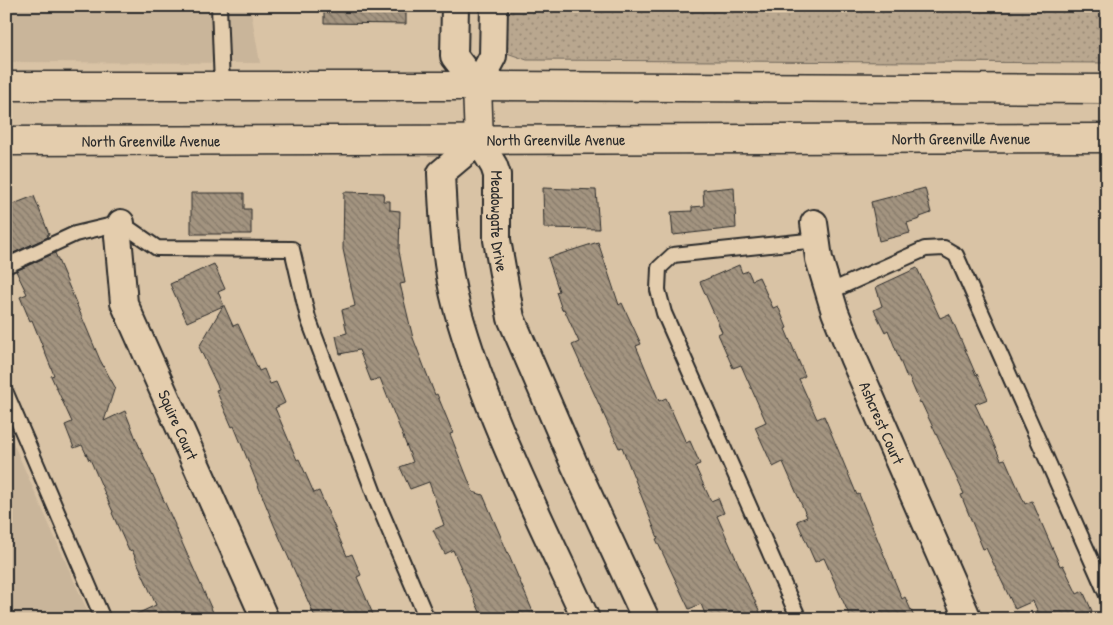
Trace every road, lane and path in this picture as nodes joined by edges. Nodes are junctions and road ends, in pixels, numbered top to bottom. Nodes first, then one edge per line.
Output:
1 (220, 6) edge
2 (455, 6) edge
3 (494, 6) edge
4 (6, 86) edge
5 (222, 86) junction
6 (477, 86) junction
7 (1107, 89) edge
8 (1107, 138) edge
9 (6, 141) edge
10 (479, 141) junction
11 (122, 223) junction
12 (816, 231) joint
13 (6, 266) edge
14 (829, 292) junction
15 (6, 393) edge
16 (1107, 595) edge
17 (103, 619) edge
18 (265, 619) edge
19 (427, 619) edge
20 (586, 619) edge
21 (646, 619) edge
22 (799, 619) edge
23 (968, 619) edge

1 - 5 lane
2 - 6 street
3 - 6 street
4 - 5 main road
5 - 6 main road
6 - 7 main road
6 - 10 main road
8 - 10 main road, North Greenville Avenue
9 - 10 main road, North Greenville Avenue
10 - 20 street
10 - 21 street, Meadowgate Drive
11 - 13 lane
11 - 18 street, Squire Court
11 - 19 lane
12 - 14 street, Ashcrest Court
12 - 22 lane
14 - 16 lane
14 - 23 street, Ashcrest Court
15 - 17 lane

